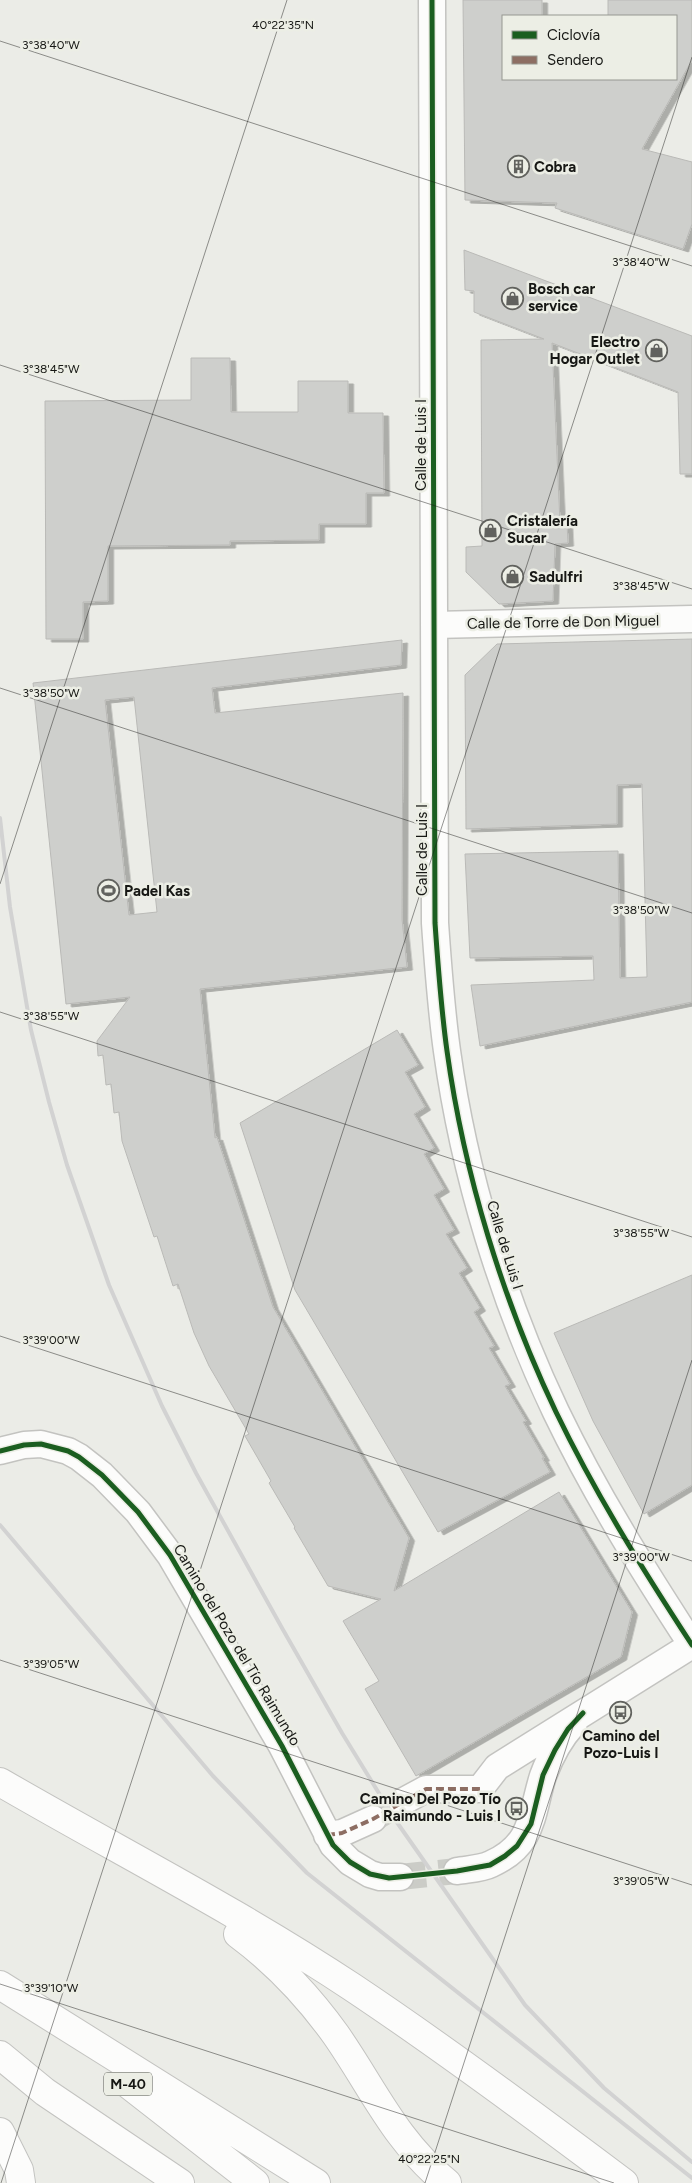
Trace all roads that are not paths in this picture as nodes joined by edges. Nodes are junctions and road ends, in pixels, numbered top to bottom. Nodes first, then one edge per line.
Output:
1 (432, 0) edge
2 (692, 619) edge
3 (434, 626) junction
4 (0, 1451) edge
5 (692, 1645) edge
6 (582, 1713) junction
7 (0, 1782) edge
8 (402, 1802) tunnel mouth
9 (373, 1820) tunnel mouth
10 (327, 1835) junction
11 (143, 1864) junction
12 (457, 1871) tunnel mouth
13 (400, 1877) tunnel mouth
14 (0, 1985) edge
15 (0, 2055) edge
16 (0, 2132) edge
17 (21, 2183) edge
18 (180, 2183) edge
19 (255, 2183) edge
20 (316, 2183) edge
21 (447, 2183) edge
22 (624, 2183) edge

1 - 3 street, Calle de Luis I
2 - 3 street, Calle de Torre de Don Miguel
3 - 5 street, Calle de Luis I
4 - 10 street, Camino del Pozo del Tío Raimundo
5 - 6 street
6 - 8 street
6 - 12 street
7 - 11 highway
9 - 10 street
10 - 13 street, Camino del Pozo del Tío Raimundo
11 - 21 highway
11 - 22 highway
14 - 19 highway, M-40
14 - 20 highway
15 - 18 highway
16 - 17 highway

